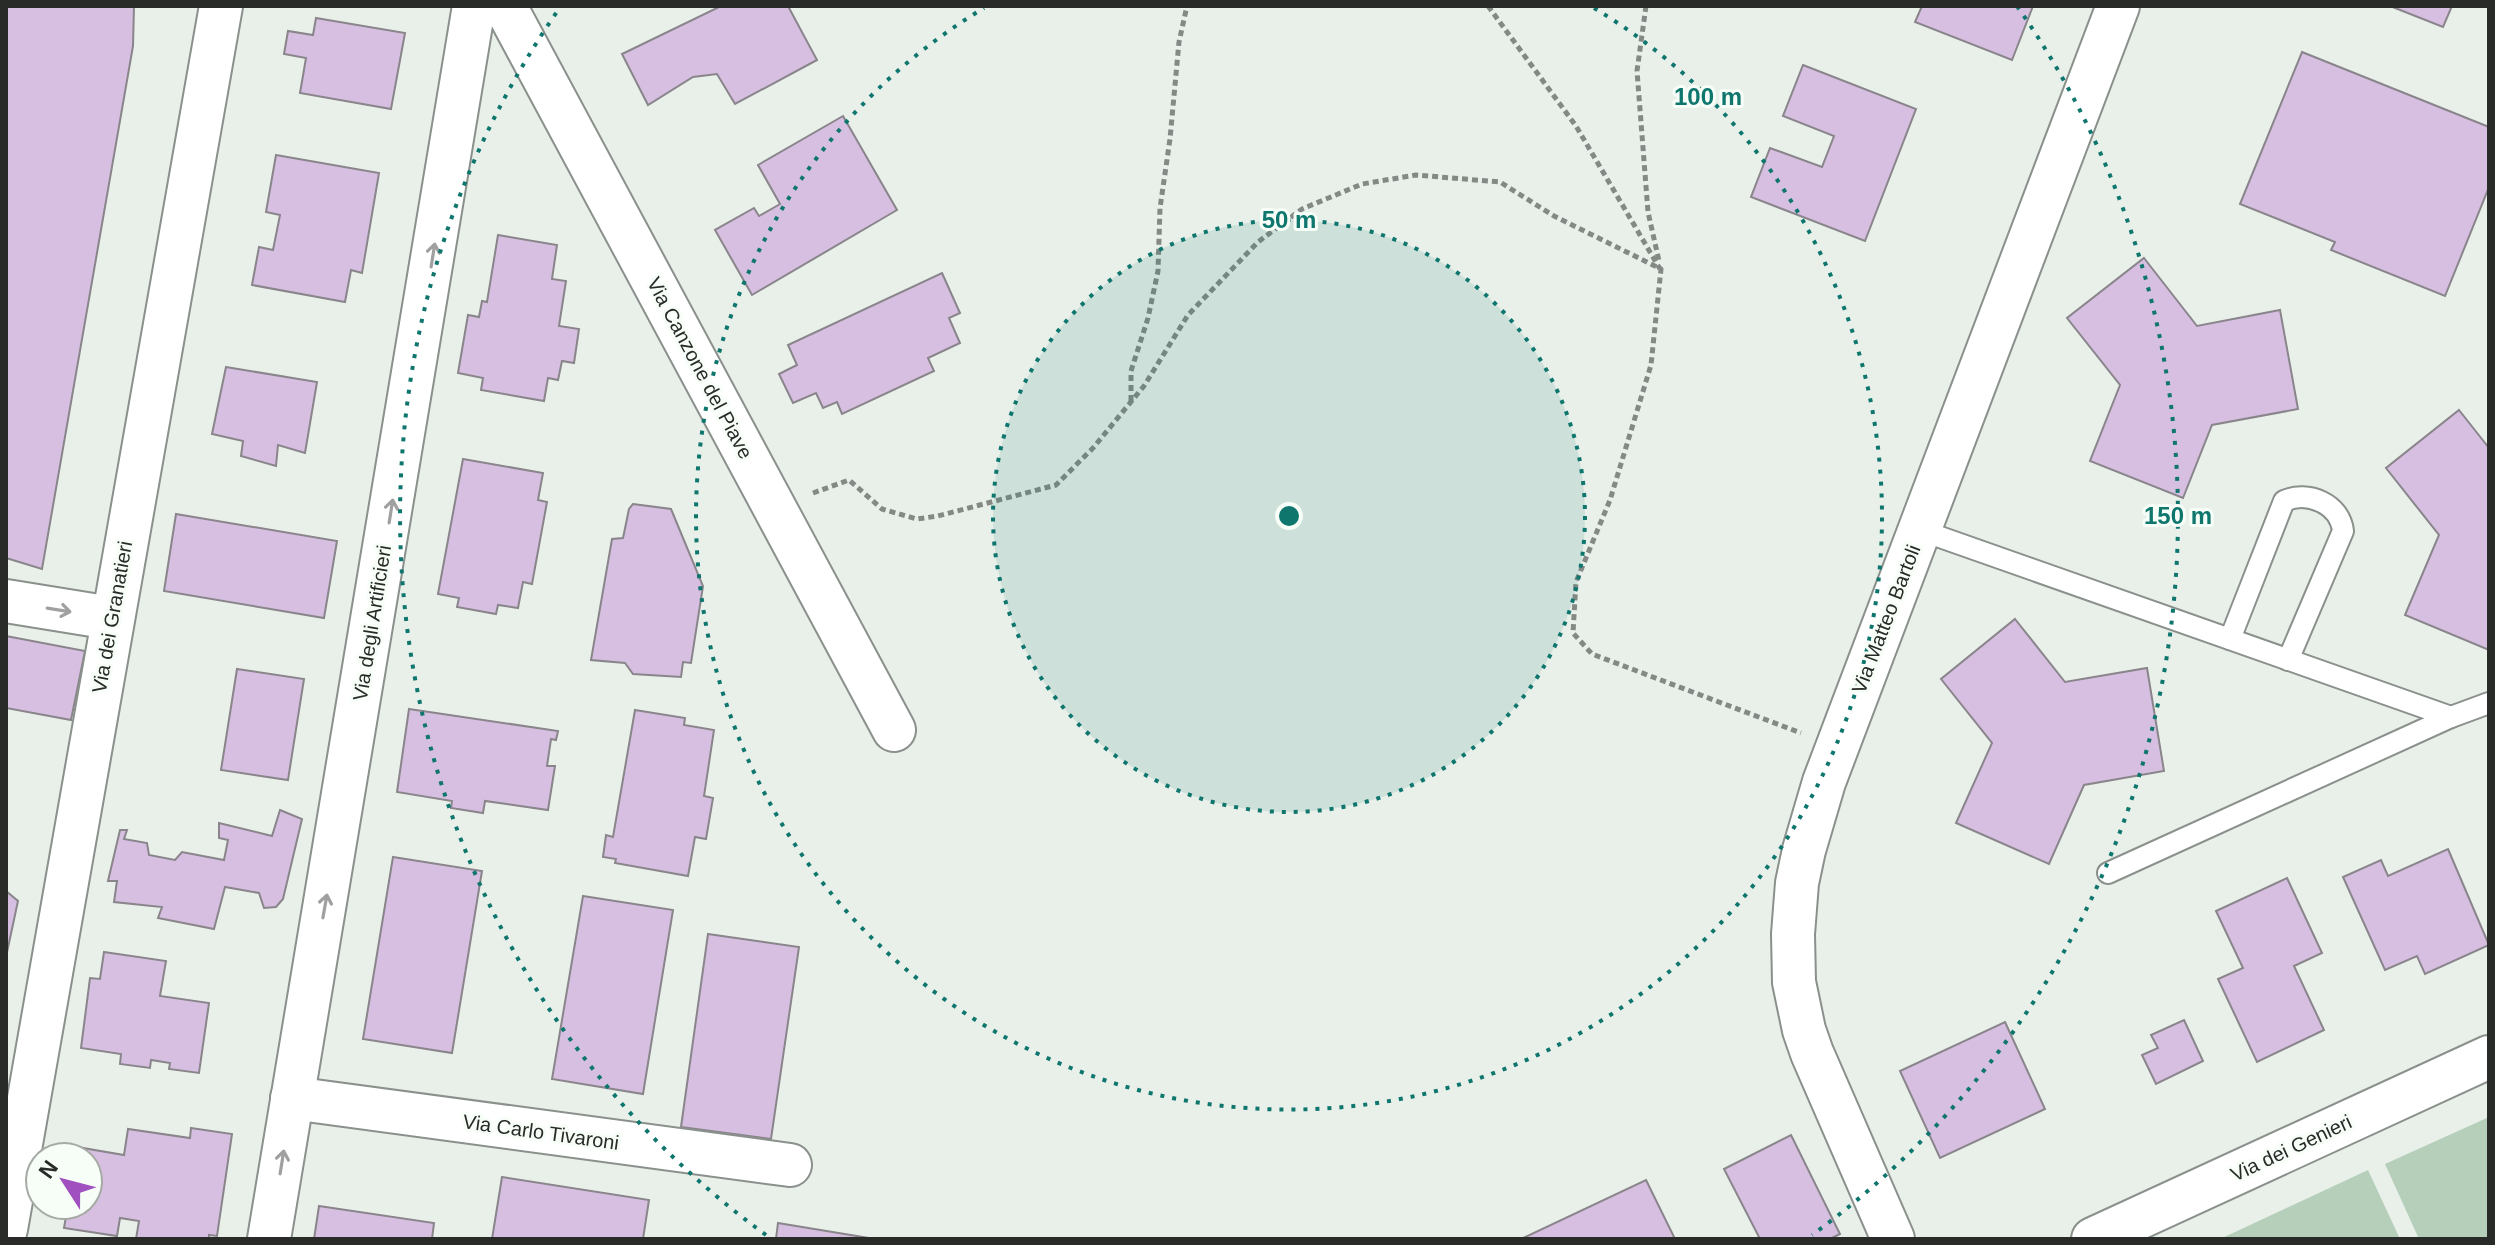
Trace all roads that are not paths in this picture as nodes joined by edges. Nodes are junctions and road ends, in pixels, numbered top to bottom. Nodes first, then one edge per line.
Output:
1 (221, 6) edge
2 (474, 6) edge
3 (505, 6) edge
4 (2118, 6) edge
5 (1920, 530) junction
6 (6, 601) edge
7 (111, 618) junction
8 (2230, 639) junction
9 (2288, 660) junction
10 (2489, 703) edge
11 (2451, 717) junction
12 (894, 730) dead end
13 (2108, 873) dead end
14 (2489, 1057) edge
15 (292, 1098) junction
16 (790, 1165) dead end
17 (6, 1229) edge
18 (269, 1239) edge
19 (1893, 1239) edge
20 (2093, 1239) edge

1 - 7 street, Via dei Granatieri
15 -> 2 street, Via degli Artificieri
3 - 12 street, Via Canzone del Piave
4 - 5 street, Via Matteo Bartoli
5 - 8 lane
5 - 19 street, Via Matteo Bartoli
6 -> 7 street
7 - 17 street, Via dei Granatieri
8 - 9 lane
8 - 9 lane
9 - 11 lane
10 - 11 lane
11 - 13 lane
14 - 20 street, Via dei Genieri
15 - 16 street, Via Carlo Tivaroni
18 -> 15 street, Via degli Artificieri

